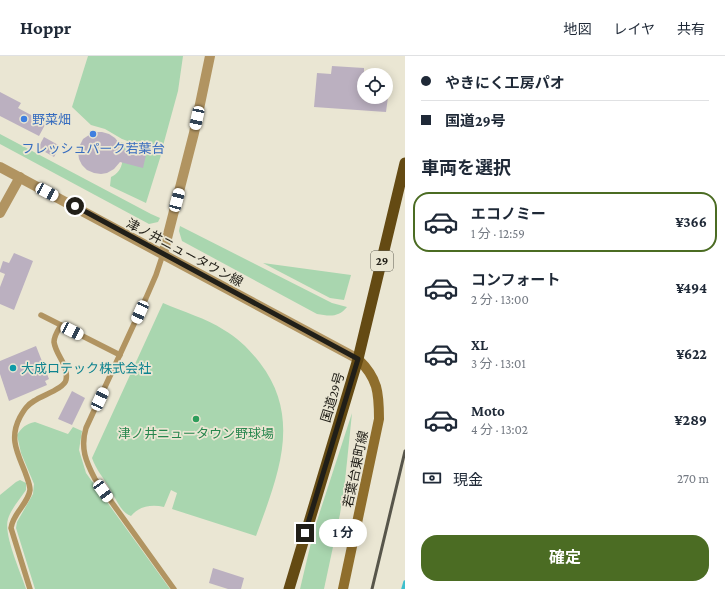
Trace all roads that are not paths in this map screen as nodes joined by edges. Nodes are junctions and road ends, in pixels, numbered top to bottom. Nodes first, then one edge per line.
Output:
1 (210, 56) edge
2 (405, 164) edge
3 (0, 167) edge
4 (20, 177) junction
5 (0, 213) edge
6 (163, 254) junction
7 (41, 315) dead end
8 (61, 325) junction
9 (120, 356) junction
10 (358, 359) junction
11 (30, 589) edge
12 (174, 589) edge
13 (289, 589) edge
14 (343, 589) edge

1 - 6 street
2 - 10 highway, 国道29号 / 29
3 - 4 street, 津ノ井ニュータウン線
4 - 5 street
4 - 6 street, 津ノ井ニュータウン線
6 - 9 lane
6 - 10 street, 津ノ井ニュータウン線
7 - 8 lane
8 - 9 lane
8 - 11 lane
9 - 12 lane
10 - 13 highway, 国道29号 / 29
10 - 14 main road, 若葉台東町線

